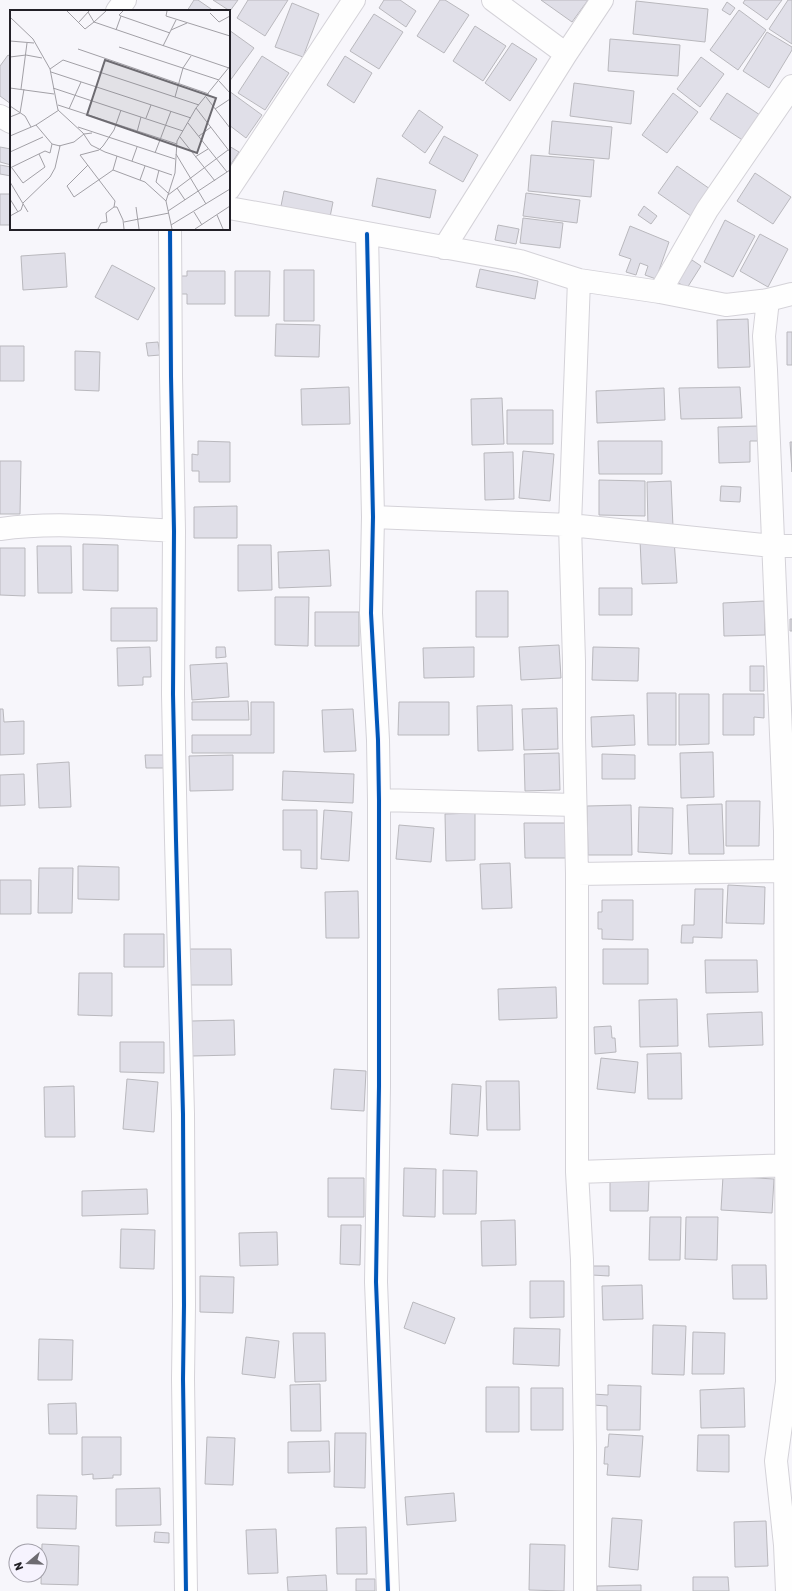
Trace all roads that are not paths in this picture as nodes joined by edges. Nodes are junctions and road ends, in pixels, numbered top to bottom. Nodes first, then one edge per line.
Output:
1 (125, 0) edge
2 (354, 0) edge
3 (493, 0) edge
4 (602, 0) edge
5 (118, 10) edge
6 (566, 54) junction
7 (792, 86) edge
8 (0, 116) edge
9 (10, 121) edge
10 (230, 187) edge
11 (230, 208) edge
12 (170, 230) edge
13 (367, 234) junction
14 (444, 248) junction
15 (579, 280) junction
16 (660, 292) junction
17 (792, 294) edge
18 (768, 300) junction
19 (373, 517) junction
20 (570, 525) junction
21 (0, 529) edge
22 (174, 531) junction
23 (783, 546) edge
24 (379, 800) junction
25 (575, 805) junction
26 (785, 871) junction
27 (578, 874) junction
28 (789, 1165) edge
29 (577, 1172) junction
30 (186, 1591) edge
31 (388, 1591) edge
32 (585, 1591) edge
33 (787, 1591) edge

1 - 5 street
2 - 10 street
3 - 6 street
4 - 6 street
6 - 14 street
7 - 16 street
8 - 9 street
11 - 13 street
12 - 22 street
13 - 14 street
13 - 19 street
14 - 15 street
15 - 16 street
15 - 20 street
16 - 18 street
17 - 18 street
18 - 23 street
19 - 20 street
19 - 24 street
20 - 23 street
20 - 25 street
21 - 22 street
22 - 30 street
23 - 26 street
24 - 25 street
24 - 31 street
25 - 27 street
26 - 27 street
26 - 28 street
27 - 29 street
28 - 29 street
28 - 33 street
29 - 32 street

